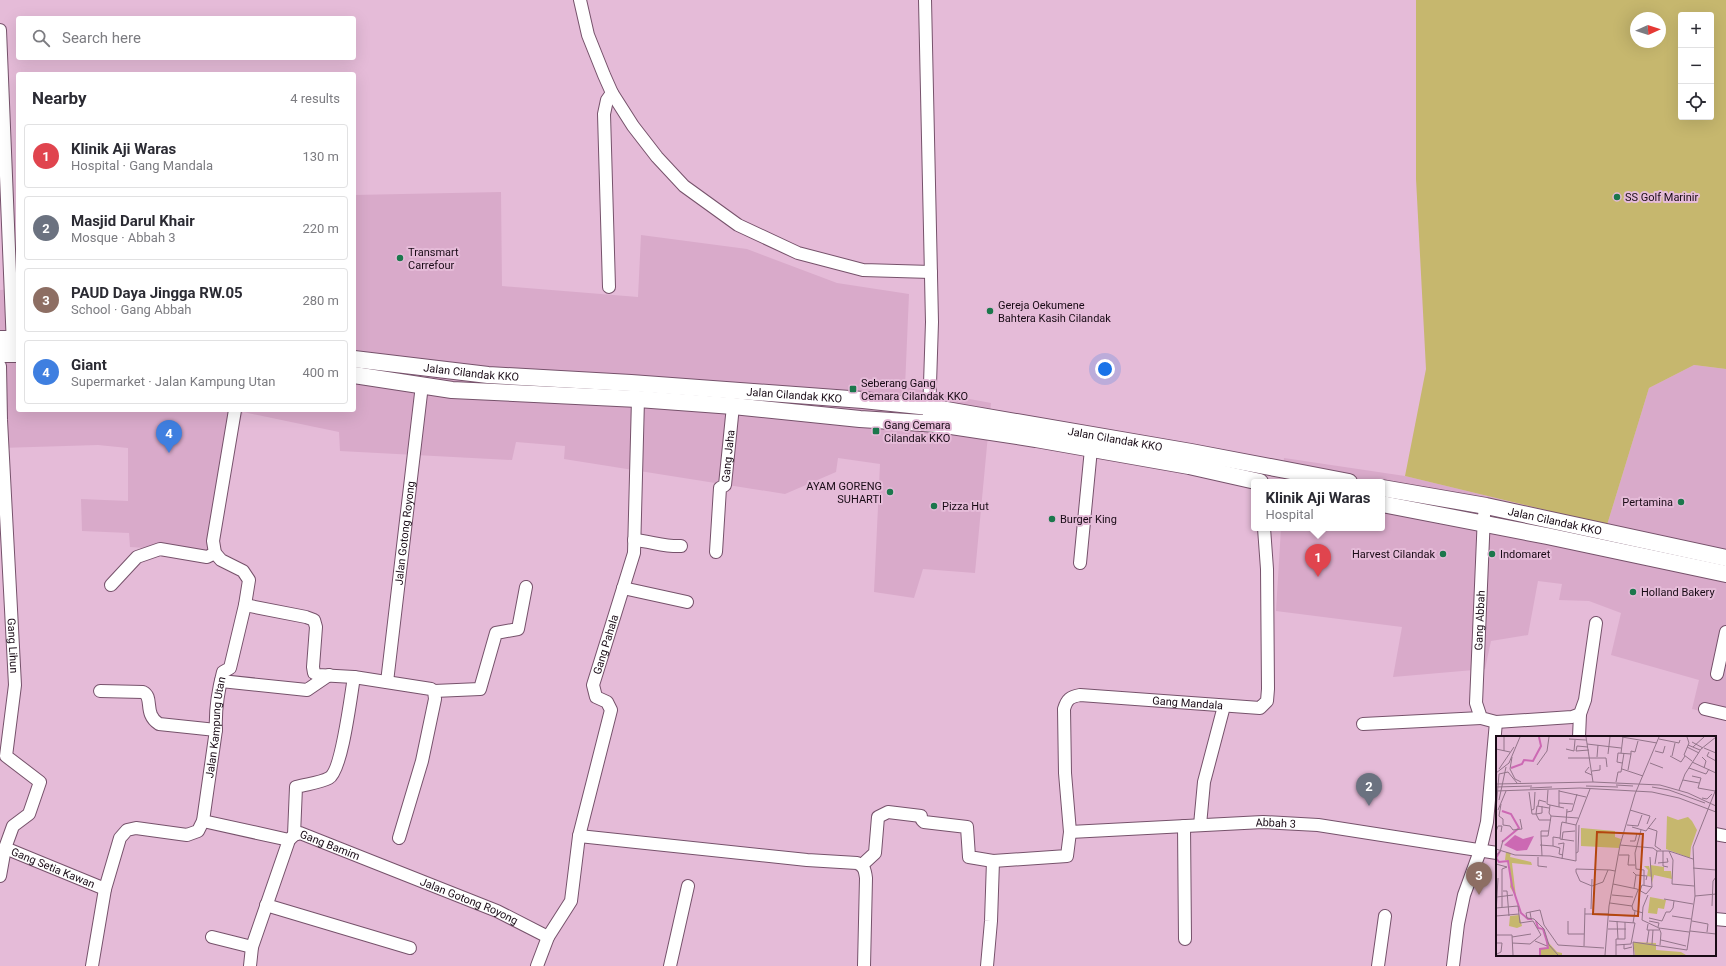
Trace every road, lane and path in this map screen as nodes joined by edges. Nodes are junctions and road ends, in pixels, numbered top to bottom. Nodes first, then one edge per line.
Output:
1 (580, 0) edge
2 (925, 0) edge
3 (0, 30) edge
4 (612, 93) junction
5 (931, 272) junction
6 (609, 287) dead end
7 (10, 347) edge
8 (356, 359) edge
9 (0, 366) edge
10 (356, 375) edge
11 (422, 385) junction
12 (638, 399) junction
13 (733, 406) junction
14 (929, 407) junction
15 (235, 412) edge
16 (929, 424) junction
17 (1, 444) edge
18 (1091, 449) junction
19 (1323, 479) edge
20 (1251, 480) edge
21 (1385, 489) edge
22 (1385, 505) edge
23 (1486, 506) junction
24 (1483, 523) junction
25 (1264, 531) edge
26 (634, 540) junction
27 (681, 546) dead end
28 (716, 552) dead end
29 (215, 554) junction
30 (1726, 558) edge
31 (1080, 563) dead end
32 (1726, 574) edge
33 (111, 585) dead end
34 (526, 587) dead end
35 (623, 588) junction
36 (687, 602) dead end
37 (245, 605) junction
38 (1596, 623) dead end
39 (1726, 632) edge
40 (1717, 674) dead end
41 (329, 675) junction
42 (354, 677) junction
43 (221, 681) junction
44 (387, 682) junction
45 (100, 691) dead end
46 (434, 691) junction
47 (1224, 706) junction
48 (1705, 709) dead end
49 (1580, 714) junction
50 (1726, 714) edge
51 (1481, 718) junction
52 (1496, 722) junction
53 (1363, 724) dead end
54 (216, 730) junction
55 (1580, 736) edge
56 (203, 821) junction
57 (1184, 826) junction
58 (1200, 826) junction
59 (1070, 832) junction
60 (1716, 834) edge
61 (578, 836) junction
62 (1726, 836) edge
63 (291, 837) junction
64 (399, 838) dead end
65 (5, 848) junction
66 (1480, 851) junction
67 (1496, 853) edge
68 (993, 861) junction
69 (862, 865) junction
70 (388, 868) joint
71 (0, 876) edge
72 (688, 886) dead end
73 (105, 889) junction
74 (266, 905) junction
75 (1384, 916) dead end
76 (1716, 919) edge
77 (1726, 920) edge
78 (212, 937) dead end
79 (548, 937) junction
80 (1186, 939) dead end
81 (252, 947) junction
82 (410, 948) dead end
83 (92, 966) edge
84 (250, 966) edge
85 (537, 966) edge
86 (670, 966) edge
87 (864, 966) edge
88 (987, 966) edge
89 (1378, 966) edge
90 (1453, 966) edge

1 - 4 street
2 - 5 street
3 - 7 street
4 - 5 street
4 - 6 street
5 - 14 street
8 - 14 street, Jalan Cilandak KKO
9 - 17 street, Gang Lihun
10 - 11 street, Jalan Cilandak KKO
11 - 12 street, Jalan Cilandak KKO
11 - 44 street, Jalan Gotong Royong
12 - 13 street, Jalan Cilandak KKO
12 - 26 street, Gang Pahala
13 - 16 street, Jalan Cilandak KKO
13 - 28 street, Gang Jaha
14 - 16 street
14 - 19 street, Jalan Cilandak KKO
15 - 29 street
16 - 18 street, Jalan Cilandak KKO
17 - 65 street, Gang Lihun
18 - 20 street, Jalan Cilandak KKO
18 - 31 street
21 - 23 street, Jalan Cilandak KKO
22 - 24 street, Jalan Cilandak KKO
23 - 24 street, Gang Abbah
23 - 30 street, Jalan Cilandak KKO
24 - 32 street, Jalan Cilandak KKO
24 - 51 street, Gang Abbah
25 - 47 street, Gang Mandala
26 - 27 street
26 - 35 street, Gang Pahala
29 - 33 street
29 - 37 street, Jalan Kampung Utan
34 - 46 street
35 - 36 street
35 - 61 street, Gang Pahala
37 - 41 street
37 - 43 street, Jalan Kampung Utan
38 - 49 street
39 - 40 street
41 - 42 street
41 - 43 street
42 - 44 street
42 - 63 street
43 - 54 street, Jalan Kampung Utan
44 - 46 street
45 - 54 street
46 - 64 street
47 - 58 street
47 - 59 street, Gang Mandala
48 - 50 street
49 - 52 street
49 - 55 street
51 - 52 street
51 - 53 street
52 - 66 street
54 - 56 street, Jalan Kampung Utan
56 - 63 street, Gang Bamim
56 - 73 street
57 - 58 street, Abbah 3
57 - 59 street, Abbah 3
57 - 80 street
58 - 66 street, Abbah 3
59 - 68 street
60 - 62 street
61 - 69 street
61 - 79 street, Gang Pahala
63 - 70 street, Gang Bamim
63 - 74 street
65 - 71 street, Gang Setia Kawan
65 - 73 street, Gang Setia Kawan
66 - 67 street, Abbah 3
66 - 90 street
68 - 69 street
68 - 88 street
69 - 87 street
70 - 79 street, Jalan Gotong Royong
72 - 86 street
73 - 83 street
74 - 81 street
74 - 82 street
75 - 89 street
76 - 77 street
78 - 81 street
79 - 85 street, Gang Pahala
81 - 84 street

